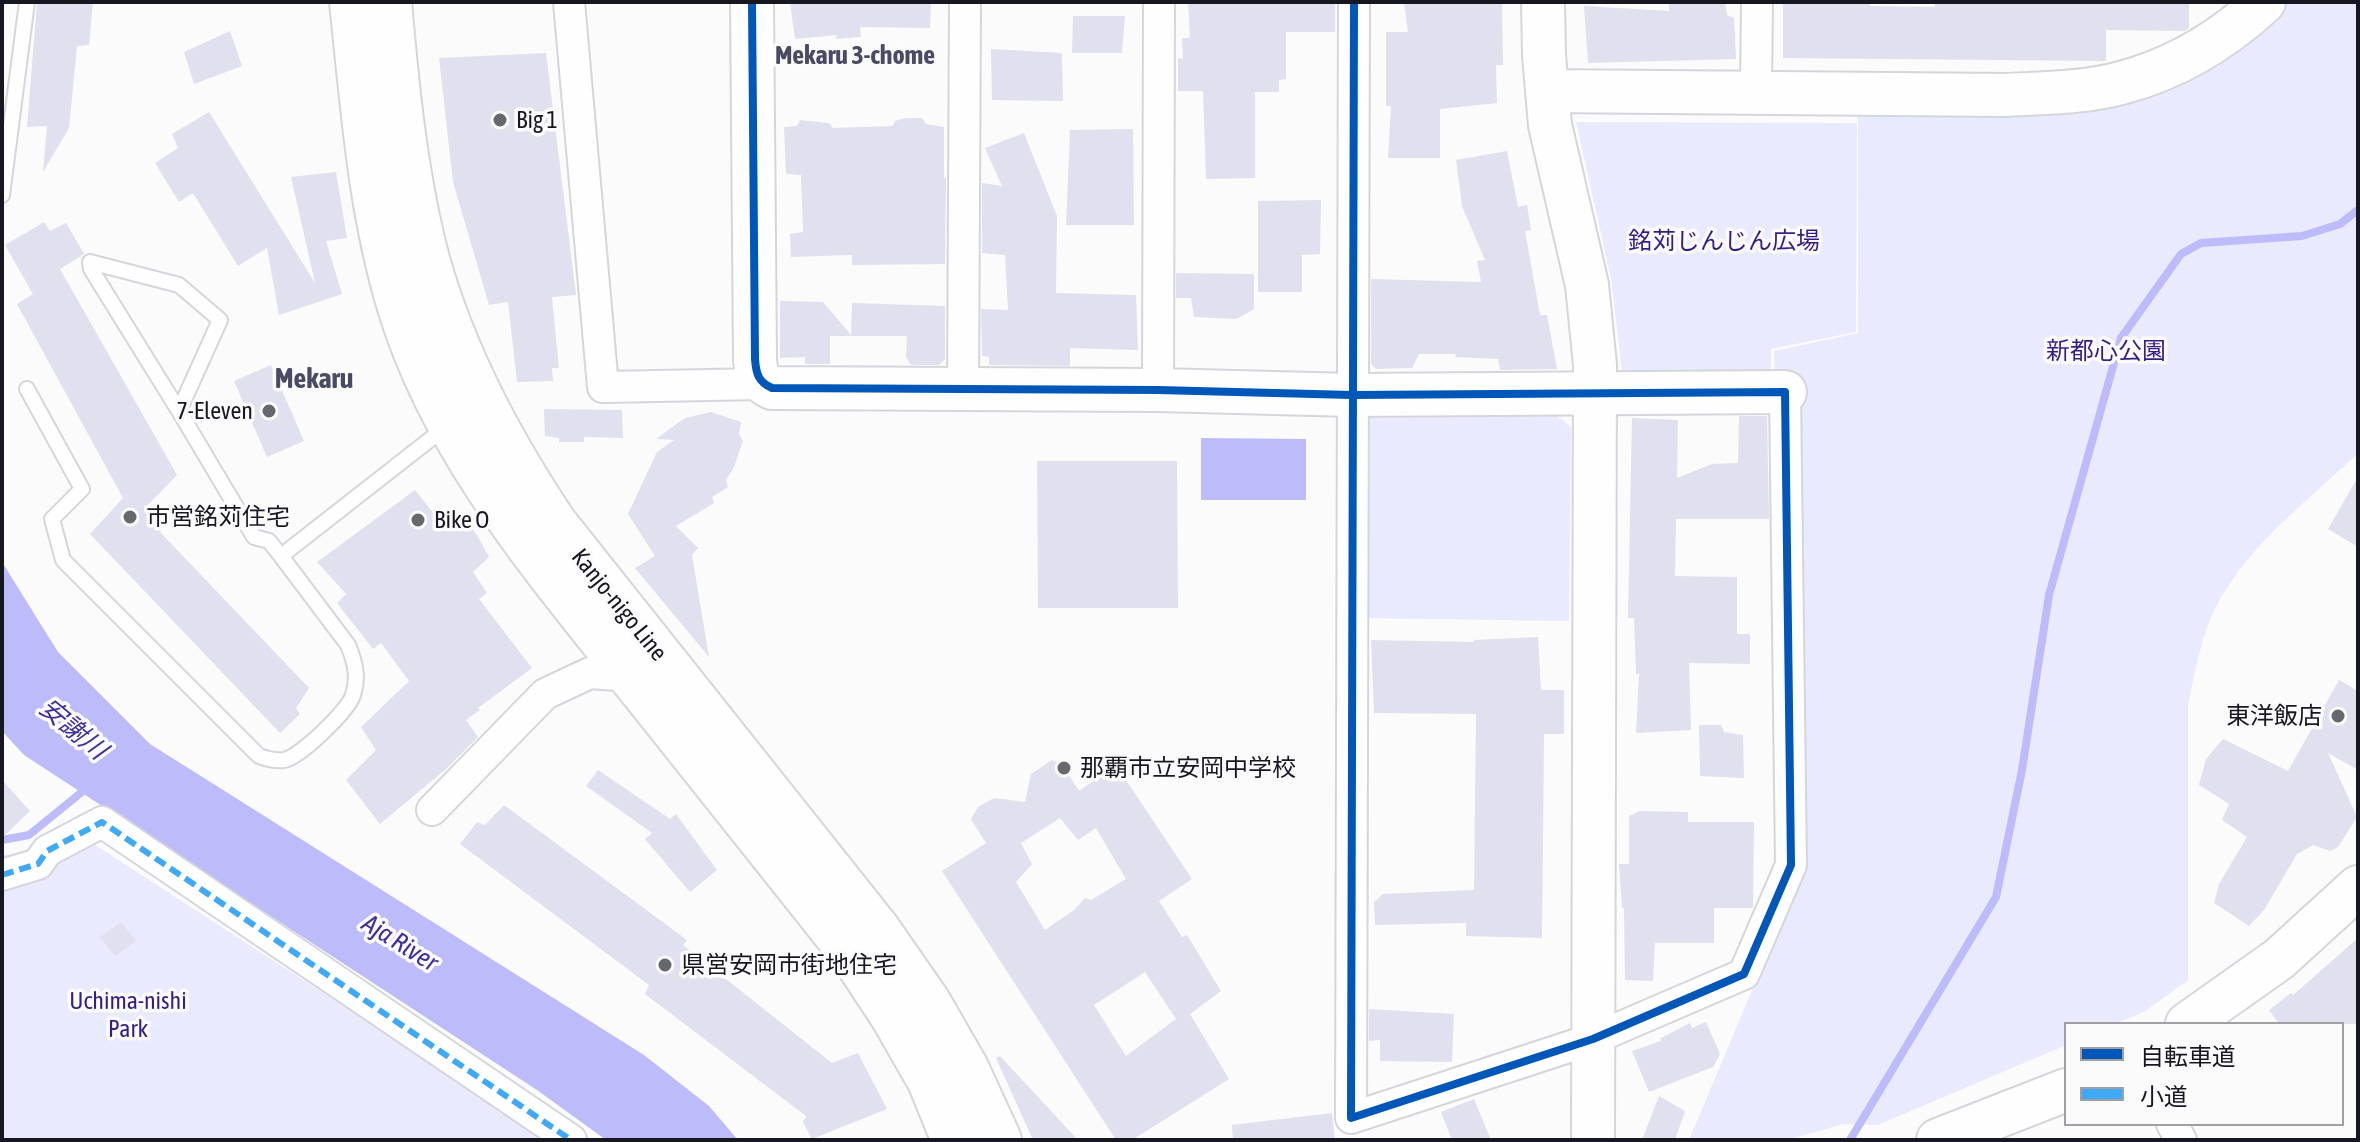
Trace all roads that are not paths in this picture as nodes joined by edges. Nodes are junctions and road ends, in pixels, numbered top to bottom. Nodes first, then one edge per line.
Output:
1 (27, 2) edge
2 (352, 2) edge
3 (389, 2) edge
4 (569, 2) edge
5 (752, 2) edge
6 (965, 2) edge
7 (1159, 2) edge
8 (1354, 2) edge
9 (1543, 2) edge
10 (1757, 2) edge
11 (2264, 2) edge
12 (1547, 91) junction
13 (1756, 92) junction
14 (2, 195) edge
15 (762, 384) junction
16 (27, 389) dead end
17 (963, 389) junction
18 (1158, 390) junction
19 (1785, 392) joint
20 (1596, 393) junction
21 (1352, 395) junction
22 (179, 411) junction
23 (466, 413) junction
24 (281, 556) junction
25 (631, 676) junction
26 (432, 810) dead end
27 (2, 875) edge
28 (2358, 887) edge
29 (2190, 1022) edge
30 (1593, 1039) junction
31 (2064, 1091) edge
32 (571, 1140) edge
33 (954, 1140) edge
34 (999, 1140) edge
35 (1593, 1140) edge
36 (1938, 1140) edge

1 - 14 lane
2 - 23 main road, Kanjo-nigo Line
3 - 23 main road, Kanjo-nigo Line
4 - 15 street
5 - 15 street
6 - 17 street
7 - 18 street
8 - 21 street
9 - 12 street
10 - 13 street
11 - 13 street
12 - 13 street
12 - 20 street
15 - 17 street
16 - 24 lane
17 - 18 street
18 - 21 street
19 - 20 street
19 - 30 street
20 - 21 street
20 - 30 street
21 - 30 street
22 - 22 lane
22 - 24 lane
23 - 24 lane
23 - 25 main road, Kanjo-nigo Line
23 - 34 main road, Kanjo-nigo Line
25 - 26 street
25 - 33 main road, Kanjo-nigo Line
27 - 32 street
28 - 29 street
30 - 35 street
31 - 36 street

